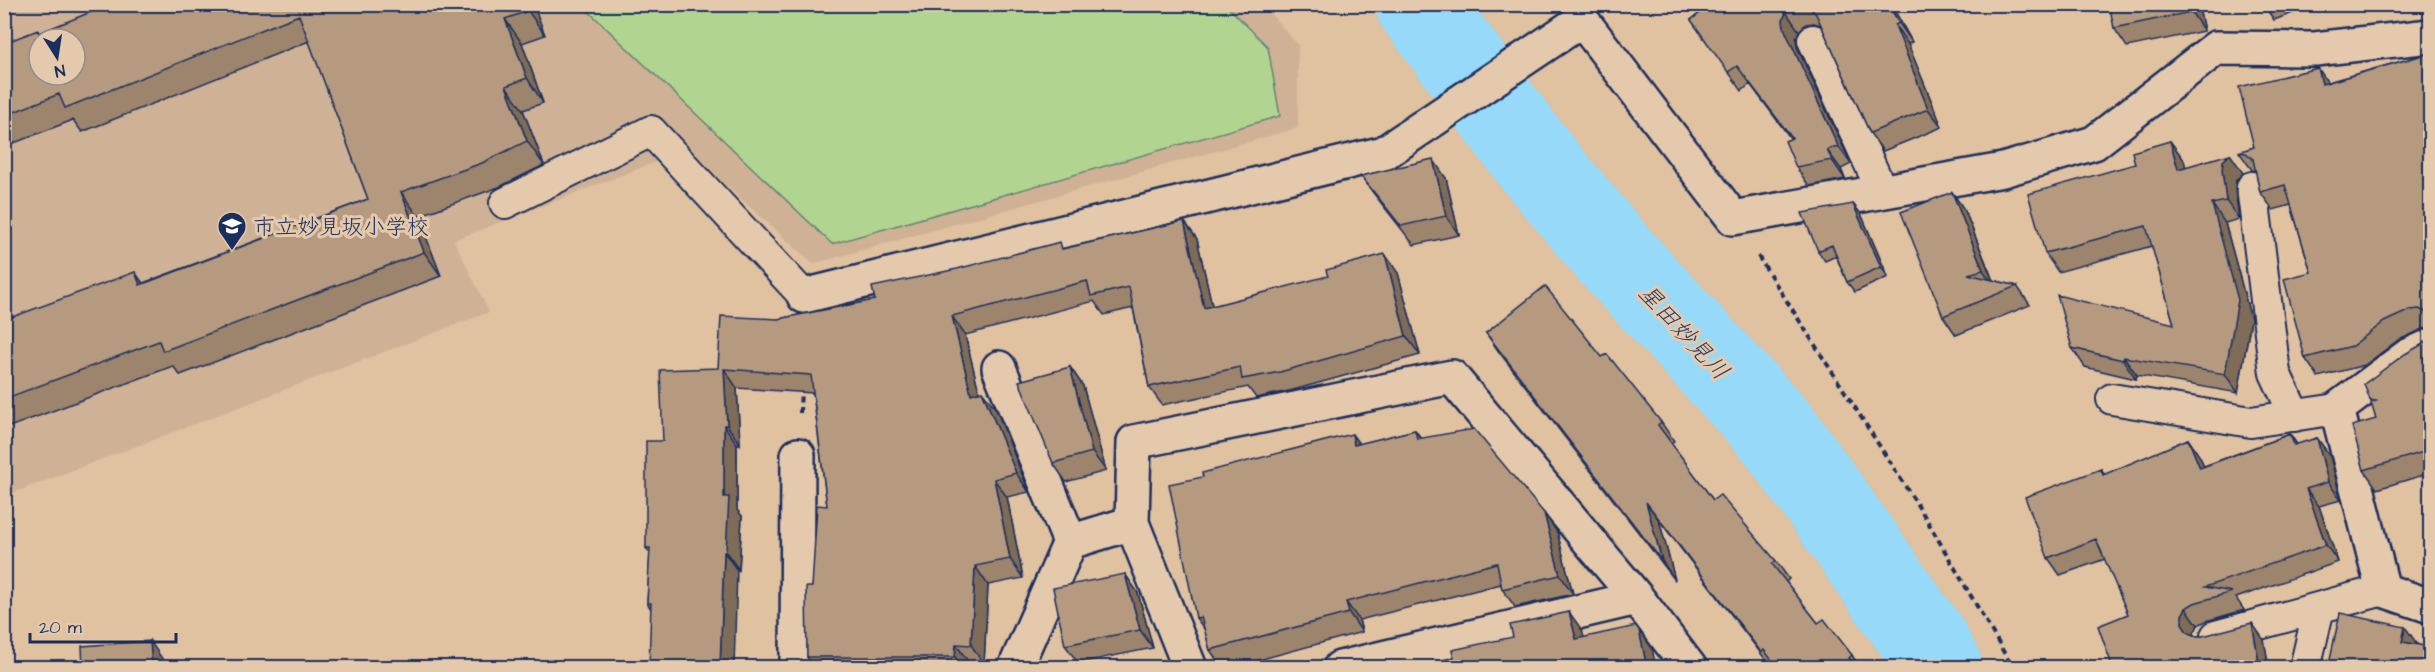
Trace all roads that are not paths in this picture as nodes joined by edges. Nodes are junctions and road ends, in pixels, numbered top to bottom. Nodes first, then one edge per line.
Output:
1 (2430, 36) edge
2 (1813, 40) dead end
3 (2252, 187) edge
4 (1882, 191) junction
5 (505, 203) dead end
6 (804, 296) joint
7 (2430, 346) edge
8 (999, 368) dead end
9 (2112, 399) dead end
10 (2337, 409) junction
11 (2295, 416) junction
12 (798, 455) road end
13 (1132, 523) junction
14 (1070, 542) junction
15 (2383, 590) junction
16 (1637, 598) junction
17 (2430, 606) edge
18 (2319, 608) junction
19 (2211, 637) edge
20 (797, 668) edge
21 (1015, 668) edge
22 (1190, 668) edge
23 (1340, 668) edge
24 (1690, 668) edge
25 (2305, 668) edge

1 - 4 street
2 - 4 lane
3 - 11 lane
4 - 6 street
5 - 6 lane
7 - 10 street
8 - 14 street
9 - 11 lane
10 - 11 lane
10 - 15 street
12 - 20 street
13 - 14 street
13 - 16 street
13 - 22 street
14 - 21 street
15 - 17 street
15 - 18 lane
16 - 23 street
16 - 24 street
18 - 19 lane
18 - 25 lane

